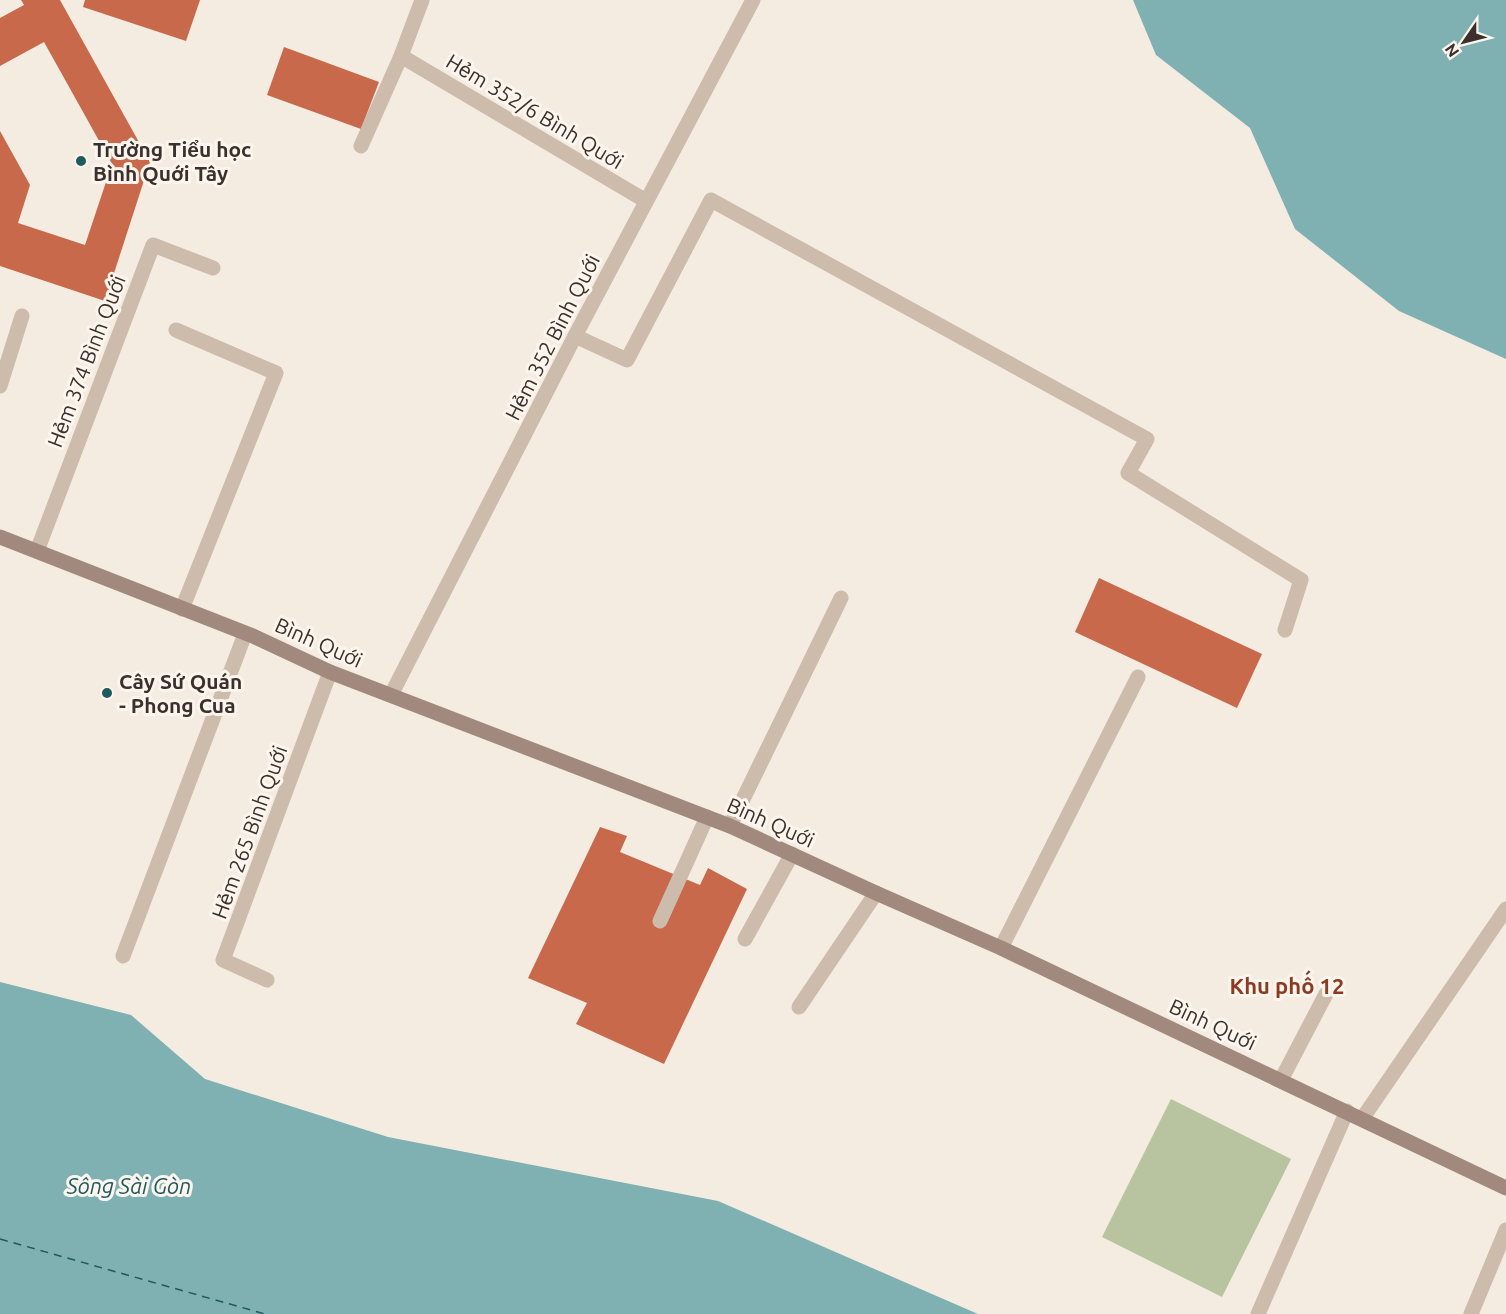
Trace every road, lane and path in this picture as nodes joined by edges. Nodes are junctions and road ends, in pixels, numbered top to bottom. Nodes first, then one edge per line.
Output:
1 (422, 0) edge
2 (753, 0) edge
3 (402, 56) junction
4 (361, 146) dead end
5 (646, 201) junction
6 (213, 268) dead end
7 (22, 316) dead end
8 (176, 330) dead end
9 (575, 336) junction
10 (0, 386) edge
11 (0, 537) edge
12 (37, 551) junction
13 (842, 598) dead end
14 (182, 609) junction
15 (1285, 630) dead end
16 (245, 634) junction
17 (330, 672) junction
18 (1138, 677) dead end
19 (391, 695) junction
20 (707, 817) junction
21 (730, 826) junction
22 (792, 854) junction
23 (876, 893) junction
24 (1506, 909) edge
25 (660, 921) dead end
26 (745, 939) dead end
27 (1001, 948) junction
28 (123, 956) dead end
29 (267, 980) dead end
30 (1326, 994) dead end
31 (799, 1007) dead end
32 (1281, 1080) junction
33 (1347, 1111) junction
34 (1362, 1119) junction
35 (1506, 1188) edge
36 (1506, 1230) edge
37 (1258, 1314) edge
38 (1471, 1314) edge

1 - 3 street
2 - 5 street, Hẻm 352 Bình Quới
3 - 4 street
3 - 5 street, Hẻm 352/6 Bình Quới
5 - 9 street, Hẻm 352 Bình Quới
6 - 12 street, Hẻm 374 Bình Quới
7 - 10 street
8 - 14 street
9 - 15 street
9 - 19 street, Hẻm 352 Bình Quới
11 - 12 main road, Bình Quới
12 - 14 main road, Bình Quới
13 - 21 street
14 - 16 main road, Bình Quới
16 - 17 main road, Bình Quới
16 - 28 street
17 - 19 main road, Bình Quới
17 - 29 street, Hẻm 265 Bình Quới
18 - 27 street
19 - 20 main road, Bình Quới
20 - 21 main road, Bình Quới
20 - 25 street
21 - 22 main road, Bình Quới
22 - 23 main road, Bình Quới
22 - 26 street
23 - 27 main road, Bình Quới
23 - 31 street
24 - 34 street
27 - 32 main road, Bình Quới
30 - 32 street
32 - 33 main road, Bình Quới
33 - 34 main road, Bình Quới
33 - 37 street
34 - 35 main road, Bình Quới
36 - 38 street

